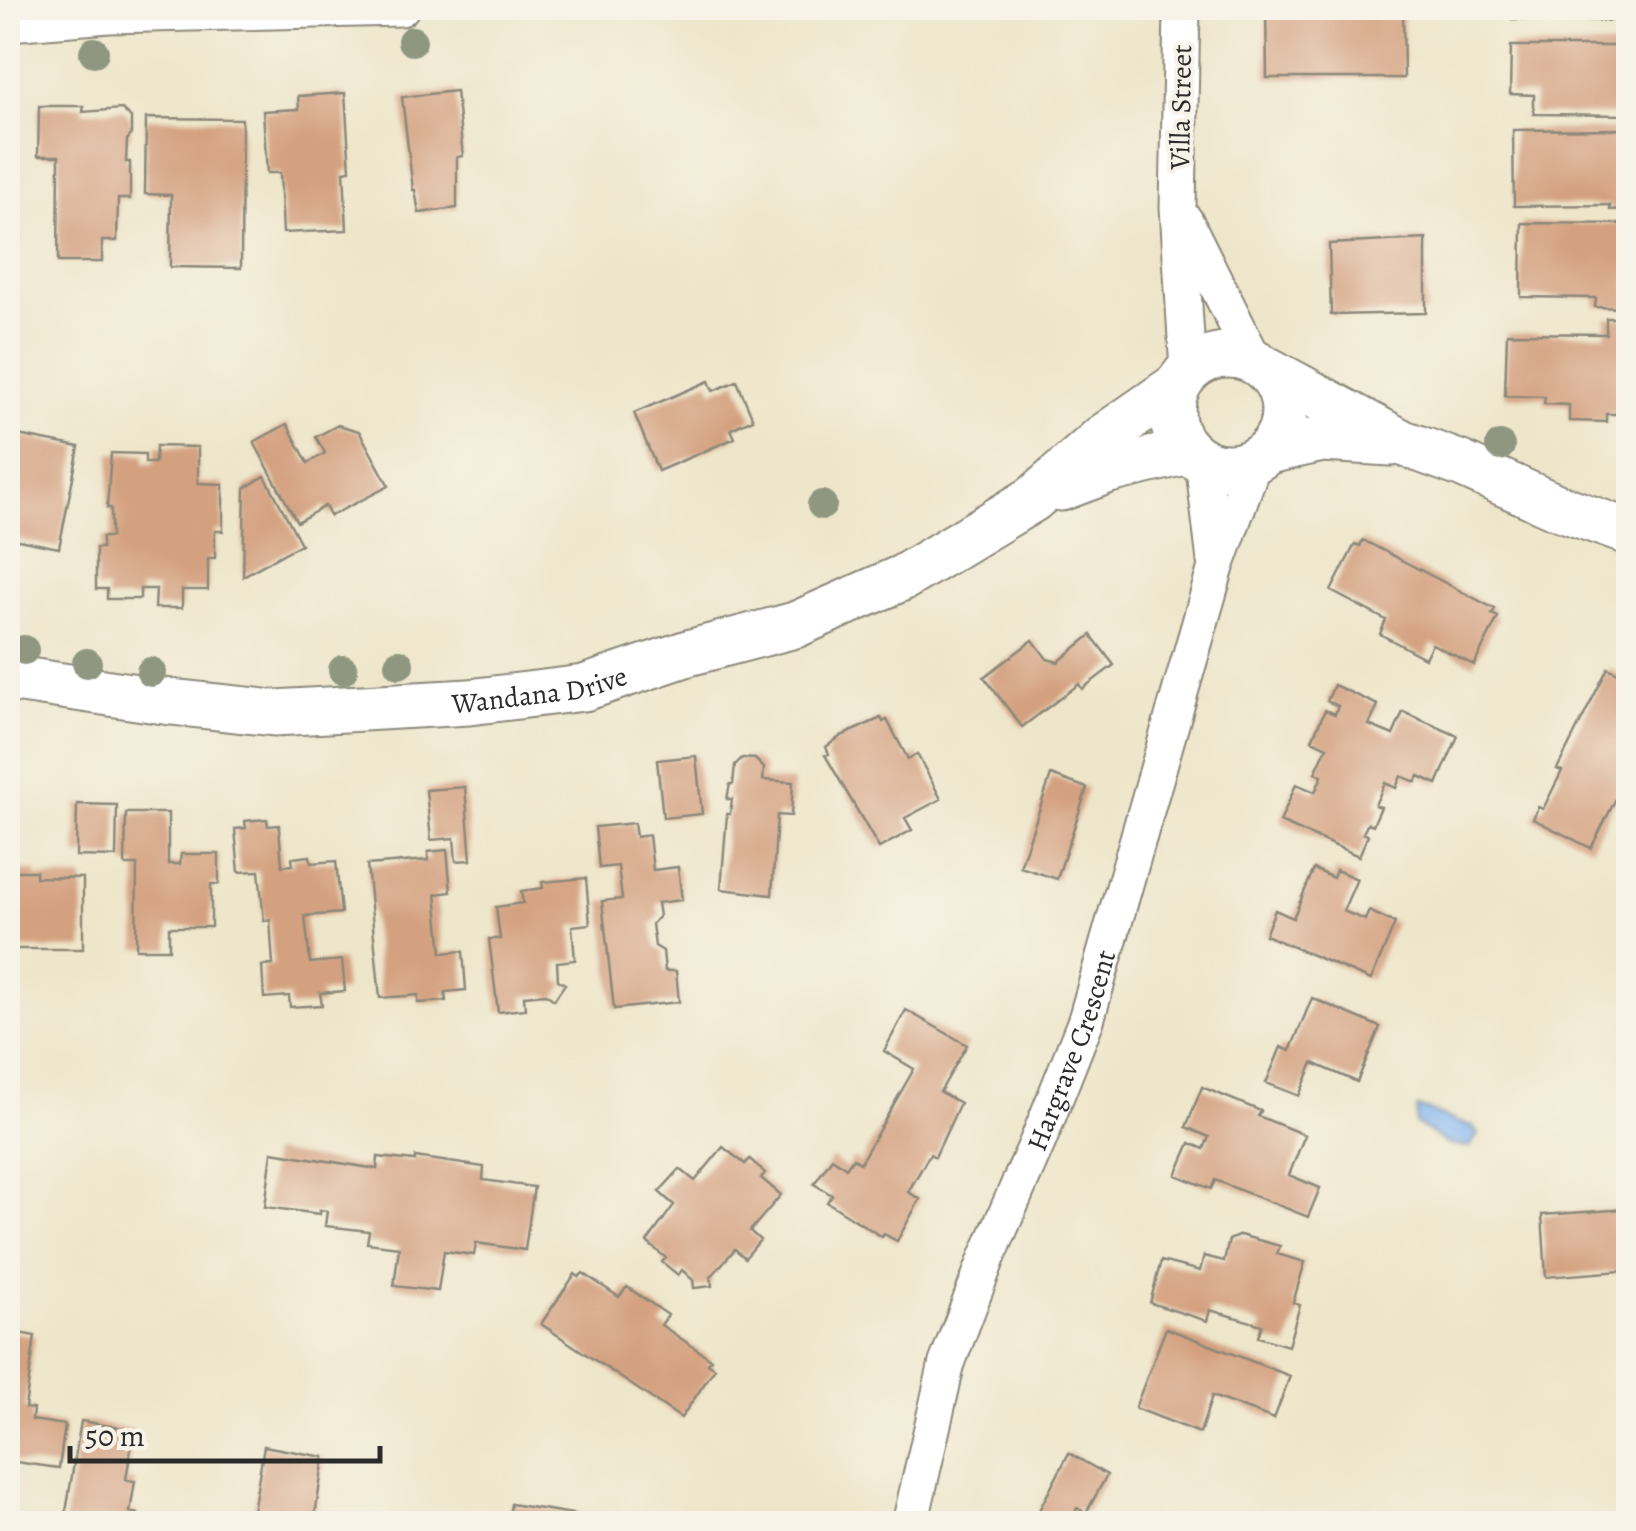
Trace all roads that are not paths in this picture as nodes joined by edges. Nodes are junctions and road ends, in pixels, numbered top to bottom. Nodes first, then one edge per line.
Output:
1 (401, 8) edge
2 (1182, 8) edge
3 (109, 11) edge
4 (8, 22) edge
5 (1178, 207) junction
6 (1261, 365) junction
7 (1183, 378) junction
8 (1403, 444) junction
9 (1196, 456) junction
10 (1261, 456) junction
11 (1032, 499) junction
12 (1628, 532) edge
13 (1216, 567) junction
14 (8, 678) edge
15 (910, 1524) edge

1 - 3 street
2 - 5 street, Villa Street
3 - 4 street
5 - 6 street, Villa Street
5 - 7 street, Villa Street
6 - 7 street
6 - 8 street
6 - 10 street
7 - 9 street
7 - 11 street, Wandana Drive
8 - 10 street
8 - 12 street
9 - 10 street
9 - 11 street, Wandana Drive
9 - 13 street, Hargrave Crescent
10 - 13 street, Hargrave Crescent
11 - 14 street, Wandana Drive
13 - 15 street, Hargrave Crescent

